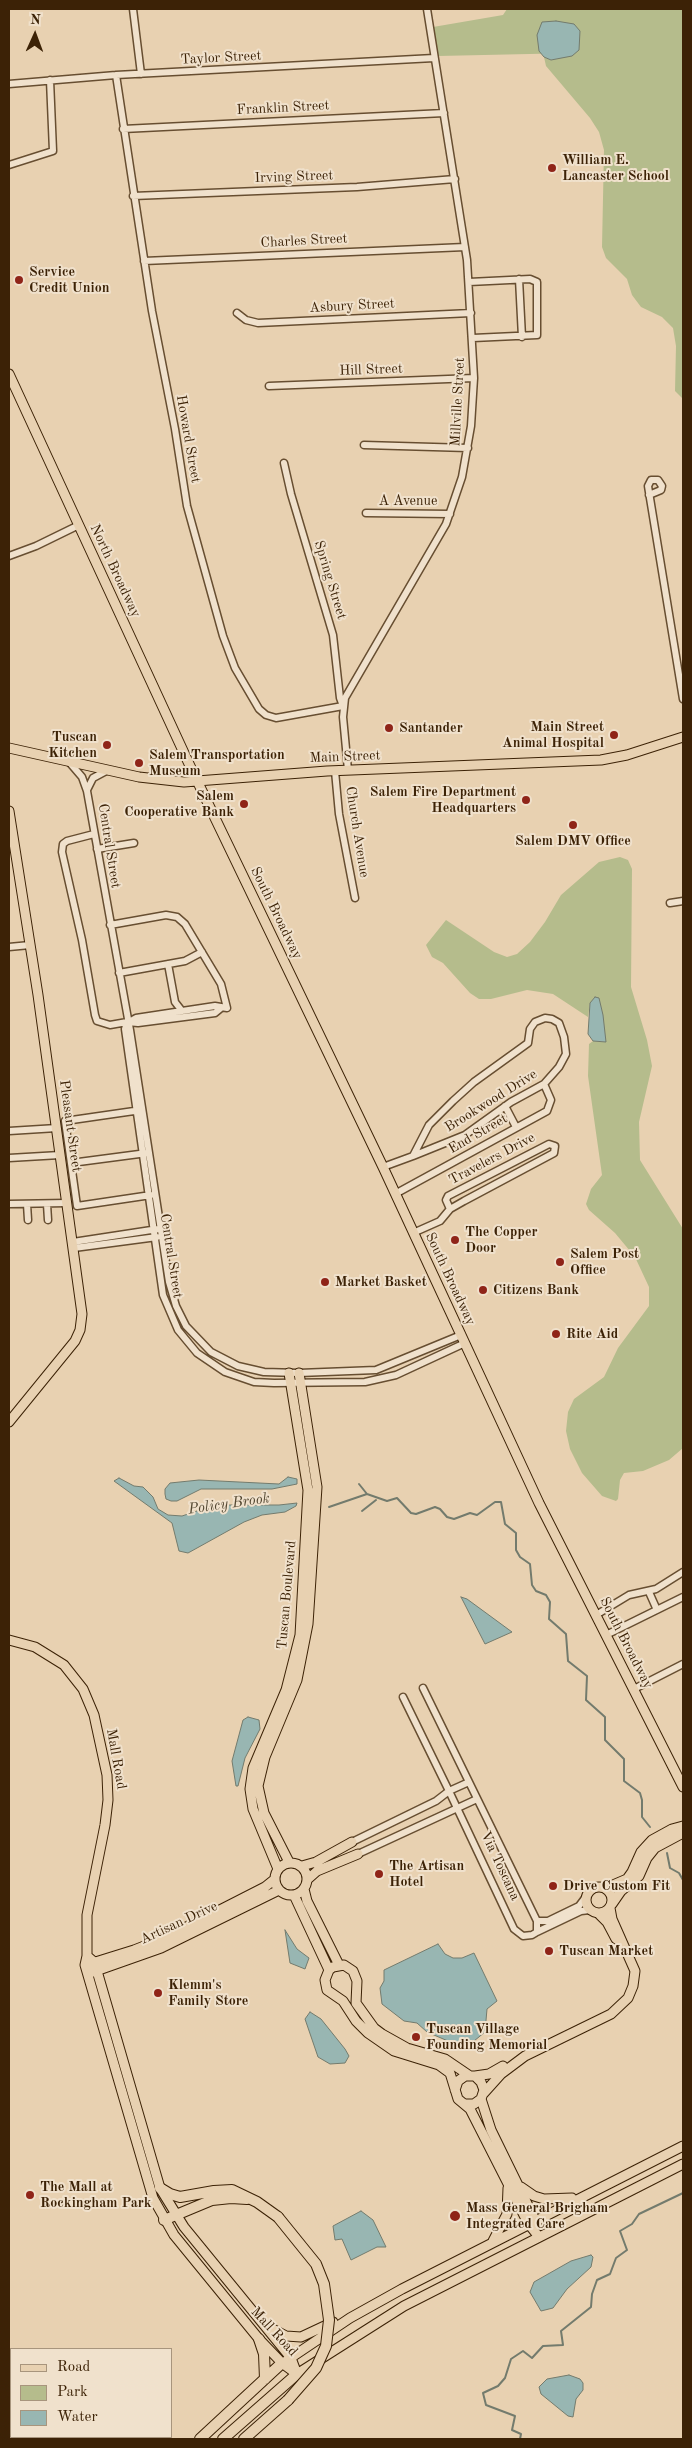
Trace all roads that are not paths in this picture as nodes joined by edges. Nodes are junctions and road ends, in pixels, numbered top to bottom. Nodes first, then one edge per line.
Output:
1 (133, 9) edge
2 (427, 9) edge
3 (434, 58) junction
4 (141, 74) junction
5 (116, 75) junction
6 (50, 80) junction
7 (9, 84) edge
8 (444, 113) junction
9 (123, 129) junction
10 (9, 165) edge
11 (455, 178) junction
12 (133, 196) junction
13 (465, 247) junction
14 (144, 261) junction
15 (519, 279) junction
16 (469, 282) junction
17 (237, 313) dead end
18 (471, 313) junction
19 (522, 336) junction
20 (473, 338) junction
21 (9, 374) edge
22 (474, 378) junction
23 (269, 386) dead end
24 (364, 446) dead end
25 (468, 448) junction
26 (284, 463) dead end
27 (649, 495) dead end
28 (366, 513) dead end
29 (450, 514) junction
30 (79, 524) junction
31 (9, 556) edge
32 (683, 699) edge
33 (343, 706) junction
34 (683, 737) edge
35 (9, 748) edge
36 (70, 763) junction
37 (348, 770) junction
38 (106, 771) junction
39 (335, 771) junction
40 (197, 780) junction
41 (87, 791) junction
42 (9, 812) edge
43 (94, 834) junction
44 (134, 843) dead end
45 (97, 849) junction
46 (355, 898) dead end
47 (683, 901) edge
48 (670, 903) dead end
49 (110, 925) junction
50 (30, 945) junction
51 (9, 947) edge
52 (202, 952) junction
53 (168, 964) junction
54 (119, 973) junction
55 (175, 1002) junction
56 (224, 1008) junction
57 (182, 1011) junction
58 (171, 1012) junction
59 (128, 1022) junction
60 (544, 1084) junction
61 (505, 1106) junction
62 (140, 1110) junction
63 (516, 1127) junction
64 (57, 1128) junction
65 (9, 1131) edge
66 (146, 1153) junction
67 (60, 1155) junction
68 (413, 1156) junction
69 (9, 1158) edge
70 (71, 1163) junction
71 (383, 1167) junction
72 (395, 1194) junction
73 (152, 1195) junction
74 (67, 1203) junction
75 (9, 1204) edge
76 (27, 1204) junction
77 (47, 1204) junction
78 (450, 1209) junction
79 (28, 1220) dead end
80 (48, 1220) dead end
81 (159, 1232) junction
82 (413, 1233) junction
83 (155, 1238) junction
84 (73, 1245) junction
85 (463, 1339) junction
86 (294, 1373) junction
87 (290, 1383) junction
88 (300, 1383) junction
89 (9, 1422) edge
90 (683, 1572) edge
91 (649, 1592) junction
92 (683, 1597) edge
93 (657, 1610) junction
94 (596, 1615) junction
95 (606, 1635) junction
96 (9, 1640) edge
97 (683, 1664) edge
98 (423, 1688) dead end
99 (634, 1690) junction
100 (404, 1697) dead end
101 (469, 1782) junction
102 (683, 1787) edge
103 (448, 1791) junction
104 (477, 1798) junction
105 (456, 1808) junction
106 (683, 1826) edge
107 (683, 1833) edge
108 (352, 1842) joint
109 (358, 1854) joint
110 (289, 1862) junction
111 (302, 1866) junction
112 (278, 1869) junction
113 (275, 1879) junction
114 (308, 1879) junction
115 (606, 1888) junction
116 (304, 1889) junction
117 (279, 1890) junction
118 (294, 1895) junction
119 (585, 1898) junction
120 (611, 1906) junction
121 (594, 1912) junction
122 (537, 1921) junction
123 (537, 1932) junction
124 (338, 1965) junction
125 (90, 1966) junction
126 (329, 1970) junction
127 (356, 1986) junction
128 (633, 1986) junction
129 (336, 1996) junction
130 (525, 2056) junction
131 (472, 2076) junction
132 (455, 2090) junction
133 (482, 2096) junction
134 (466, 2104) junction
135 (683, 2146) edge
136 (683, 2164) edge
137 (507, 2180) junction
138 (520, 2186) junction
139 (160, 2188) junction
140 (582, 2196) junction
141 (257, 2202) junction
142 (175, 2215) junction
143 (164, 2220) junction
144 (532, 2221) junction
145 (539, 2237) junction
146 (491, 2243) junction
147 (350, 2318) junction
148 (262, 2323) junction
149 (259, 2339) junction
150 (287, 2361) junction
151 (297, 2374) junction
152 (265, 2379) junction
153 (200, 2439) edge
154 (223, 2439) edge
155 (244, 2439) edge

1 - 4 street
2 - 3 street, Millville Street
3 - 4 street, Taylor Street
3 - 8 street, Millville Street
4 - 5 street, Taylor Street
5 - 6 street, Taylor Street
5 - 9 street, Howard Street
6 - 7 street, Taylor Street
6 - 10 street
8 - 9 street, Franklin Street
8 - 11 street, Millville Street
9 - 12 street, Howard Street
11 - 12 street, Irving Street
11 - 13 street, Millville Street
12 - 14 street, Howard Street
13 - 14 street, Charles Street
13 - 16 street, Millville Street
14 - 33 street, Howard Street
15 - 16 street
15 - 19 street
15 - 19 street
16 - 18 street, Millville Street
17 - 18 street, Asbury Street
18 - 20 street, Millville Street
19 - 20 street
20 - 22 street, Millville Street
21 - 30 main road, North Broadway
22 - 23 street, Hill Street
22 - 25 street, Millville Street
24 - 25 street
25 - 29 street, Millville Street
26 - 33 street, Spring Street
27 - 32 street
28 - 29 street, A Avenue
29 - 33 street, Millville Street
30 - 31 street
30 - 40 main road, North Broadway
33 - 37 street, Millville Street
34 - 37 main road, Main Street
35 - 36 main road, Main Street
36 - 38 main road, Main Street
36 - 41 street, Central Street
37 - 39 main road, Main Street
38 - 40 main road, Main Street
38 - 41 street, Central Street
39 - 40 main road, Main Street
39 - 46 street, Church Avenue
40 - 71 main road, South Broadway
41 - 43 street, Central Street
42 - 50 main road, Pleasant Street
43 - 45 street, Central Street
43 - 59 street
44 - 45 street
45 - 49 street, Central Street
47 - 48 street
49 - 52 street
49 - 54 street, Central Street
50 - 51 street
50 - 64 main road, Pleasant Street
52 - 53 street
52 - 56 street
53 - 54 street
53 - 55 street
54 - 59 street, Central Street
55 - 57 street
55 - 58 street
56 - 57 street
56 - 59 street
57 - 58 street
58 - 59 street
59 - 62 street, Central Street
60 - 61 street, Brookwood Drive
60 - 63 street, End Street
60 - 68 street, Brookwood Drive
61 - 63 street
61 - 68 street, Brookwood Drive
62 - 66 street, Central Street
62 - 70 street
63 - 72 street, End Street
64 - 65 street
64 - 67 main road, Pleasant Street
66 - 70 street
66 - 73 street, Central Street
67 - 69 street
67 - 74 main road, Pleasant Street
68 - 71 street, Brookwood Drive
70 - 73 street
71 - 72 main road, South Broadway
72 - 82 main road, South Broadway
73 - 81 street, Central Street
74 - 77 street
74 - 84 main road, Pleasant Street
75 - 76 street
76 - 77 street
76 - 79 street
77 - 80 street
78 - 78 street, Travelers Drive
78 - 82 street, Travelers Drive
81 - 83 street, Central Street
81 - 84 street
81 - 86 street, Central Street
82 - 85 main road, South Broadway
83 - 84 street
83 - 87 street, Central Street
84 - 89 main road, Pleasant Street
85 - 86 street, Central Street
85 - 88 street, Central Street
85 - 94 main road, South Broadway
86 - 87 main road, Tuscan Boulevard
86 - 88 main road, Tuscan Boulevard
87 - 88 street, Central Street
87 - 112 main road, Tuscan Boulevard
88 - 110 main road, Tuscan Boulevard
90 - 91 street
91 - 93 street
91 - 94 street
92 - 93 street
93 - 95 street
94 - 95 main road, South Broadway
95 - 99 main road, South Broadway
96 - 125 main road, Mall Road
97 - 99 street
98 - 101 street, Via Toscana
99 - 102 main road, South Broadway
100 - 103 street, Via Toscana
101 - 103 street
101 - 104 street, Via Toscana
103 - 105 street, Via Toscana
103 - 108 street
104 - 105 street
104 - 122 street, Via Toscana
105 - 109 street
105 - 123 street, Via Toscana
106 - 115 main road
107 - 120 main road
108 - 111 main road
109 - 114 main road
110 - 111 main road
110 - 112 main road
111 - 114 main road
112 - 113 main road
113 - 117 main road
113 - 125 main road, Artisan Drive
114 - 116 main road
115 - 119 main road
115 - 120 main road
116 - 118 main road
116 - 124 main road
117 - 118 main road
117 - 125 main road, Artisan Drive
118 - 126 main road
119 - 121 main road
119 - 122 street
120 - 121 main road
120 - 128 main road
121 - 123 street
121 - 128 main road
122 - 123 street, Via Toscana
124 - 126 main road
124 - 127 main road
125 - 139 main road, Mall Road
125 - 143 main road, Mall Road
126 - 129 main road
127 - 129 main road
127 - 131 main road
128 - 130 main road
129 - 132 main road
130 - 131 main road
130 - 133 main road
131 - 132 main road
131 - 133 main road
132 - 134 main road
133 - 134 main road
133 - 138 main road
134 - 137 main road
135 - 140 main road
136 - 145 main road
137 - 144 main road
137 - 146 main road
138 - 140 main road
138 - 144 main road
139 - 141 highway
139 - 142 main road, Mall Road
140 - 144 main road
141 - 142 highway
141 - 155 highway, bridge
142 - 143 highway
142 - 148 main road, Mall Road
143 - 149 main road, Mall Road
144 - 145 main road
144 - 146 main road
145 - 151 main road
146 - 147 main road
147 - 148 main road
147 - 150 main road
148 - 150 main road, Mall Road
149 - 150 main road, Mall Road
149 - 152 highway
150 - 151 main road, Mall Road
150 - 152 highway
151 - 154 highway
152 - 153 highway

